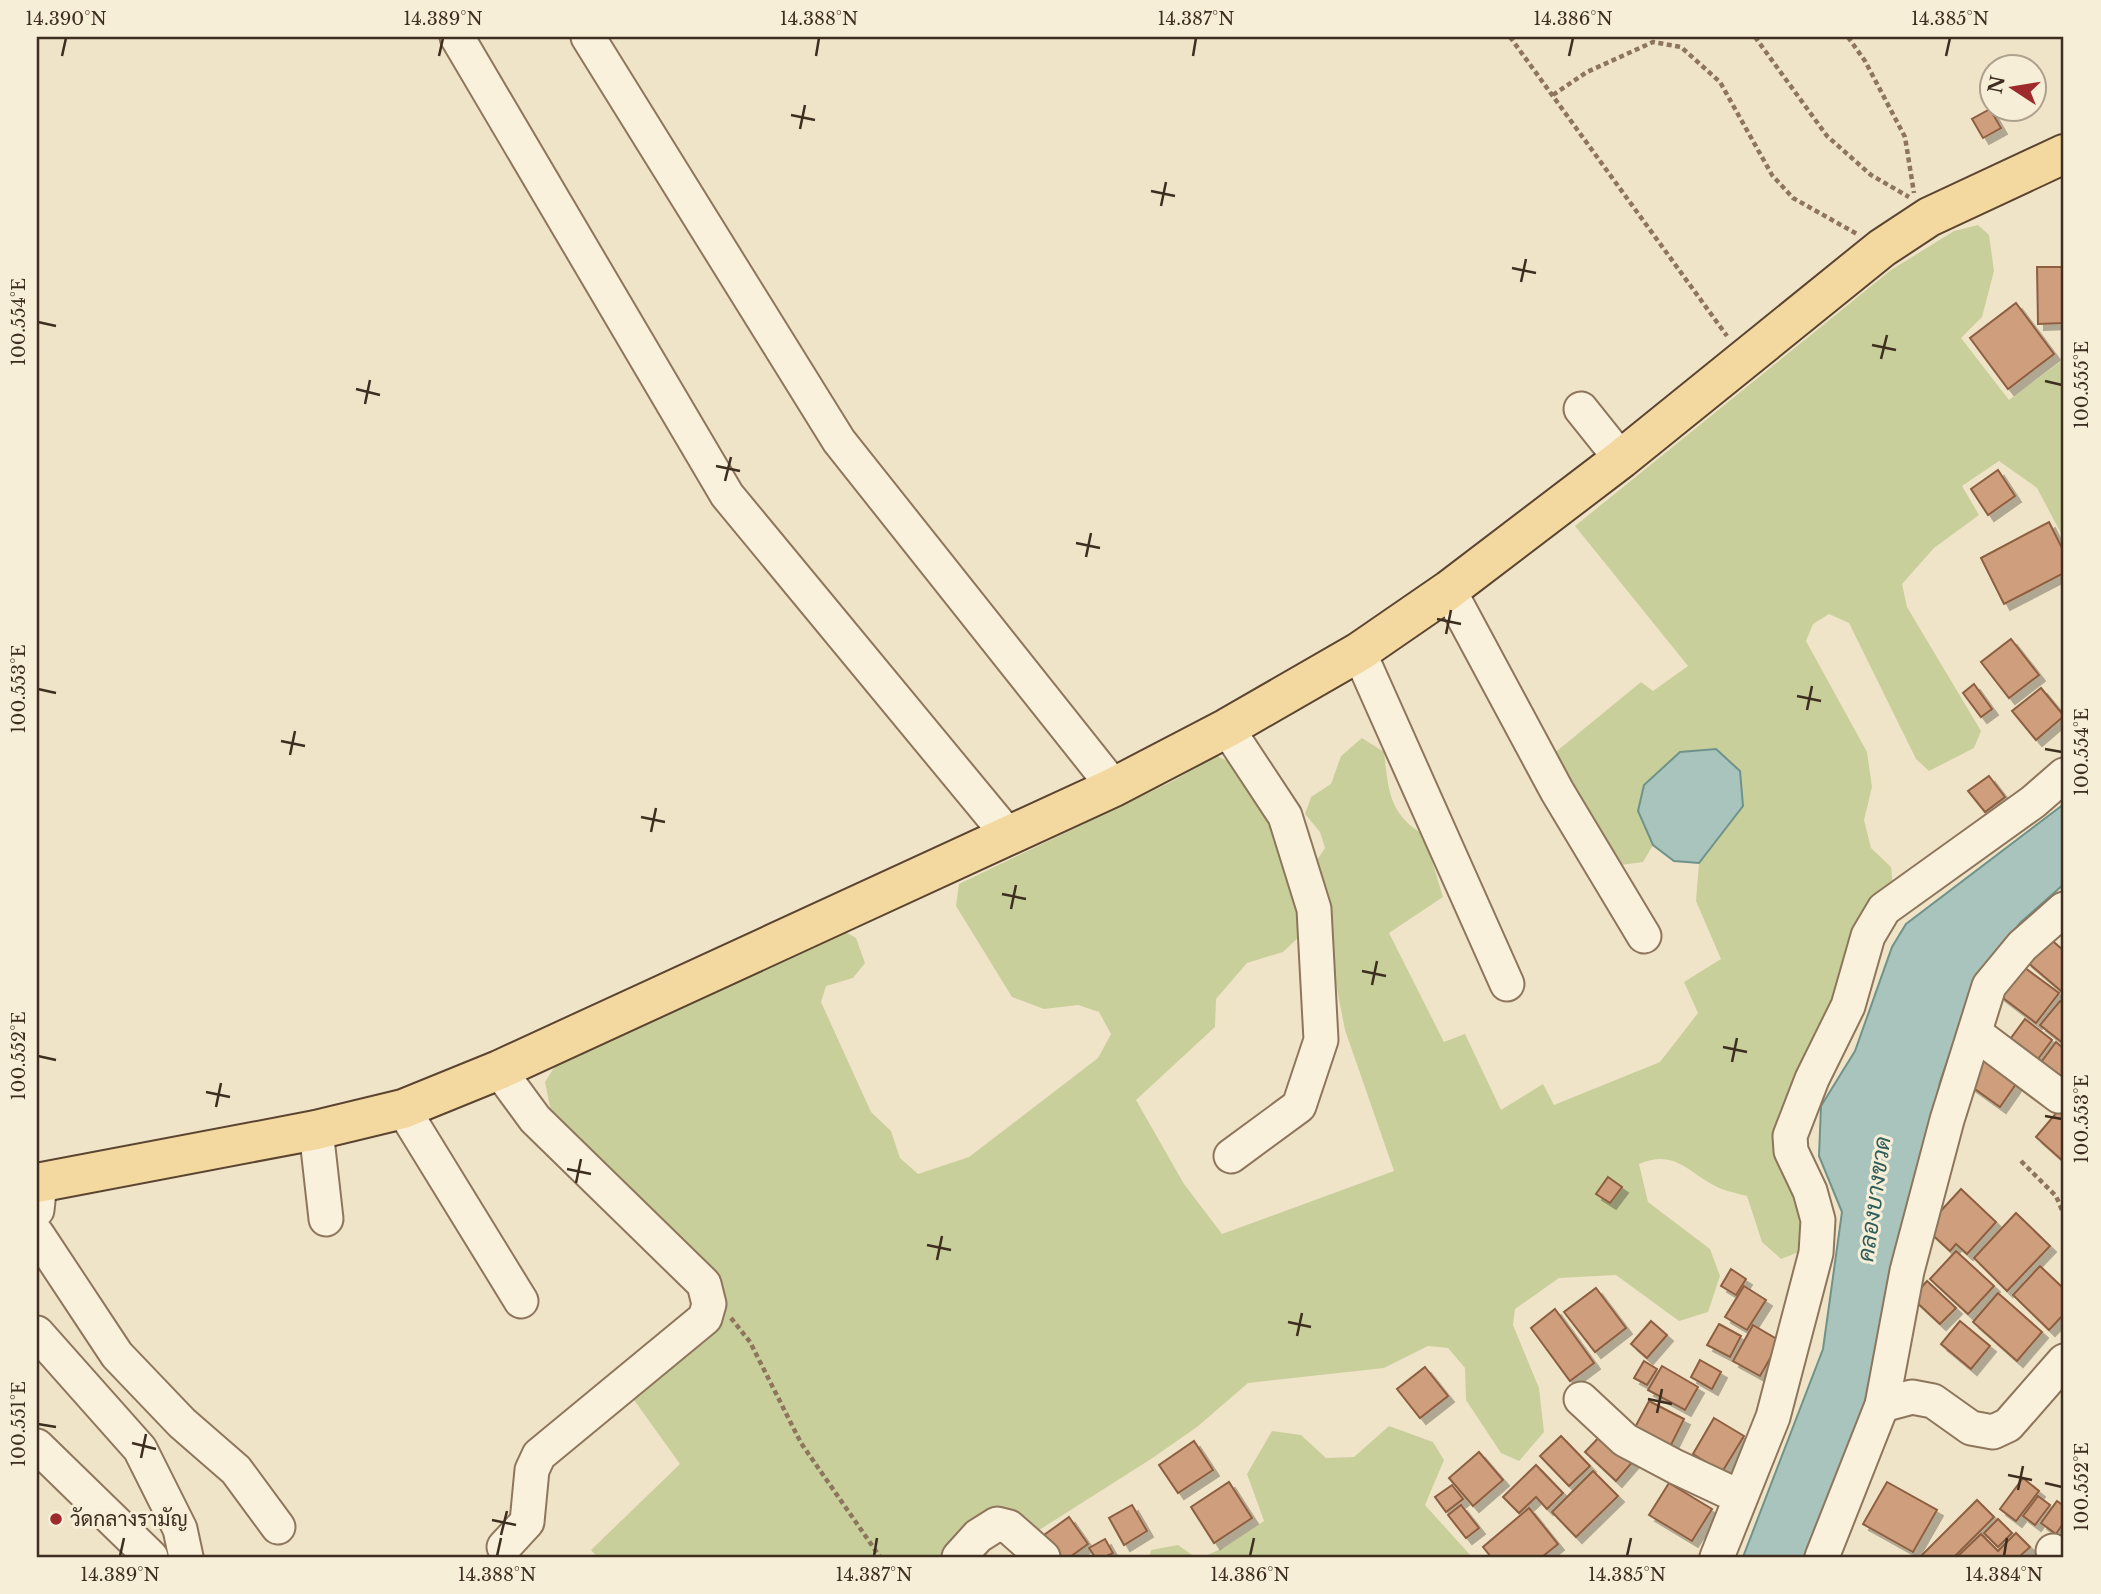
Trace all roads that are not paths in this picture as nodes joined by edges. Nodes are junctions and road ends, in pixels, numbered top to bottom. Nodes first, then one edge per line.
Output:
1 (457, 37) edge
2 (588, 37) edge
3 (2064, 154) edge
4 (1581, 409) dead end
5 (1621, 459) junction
6 (1448, 590) junction
7 (1359, 652) junction
8 (1227, 728) junction
9 (2064, 775) edge
10 (1114, 787) junction
11 (1008, 835) junction
12 (2064, 909) edge
13 (1644, 936) dead end
14 (1507, 984) dead end
15 (1975, 1033) junction
16 (499, 1070) junction
17 (2059, 1096) dead end
18 (403, 1109) junction
19 (316, 1130) junction
20 (1231, 1156) dead end
21 (38, 1191) edge
22 (326, 1219) dead end
23 (37, 1234) edge
24 (521, 1301) dead end
25 (37, 1334) edge
26 (2064, 1361) edge
27 (1581, 1399) dead end
28 (1882, 1405) junction
29 (37, 1446) edge
30 (1740, 1497) junction
31 (278, 1527) dead end
32 (968, 1546) edge
33 (504, 1547) dead end
34 (152, 1557) edge
35 (186, 1557) edge
36 (1043, 1557) edge
37 (1717, 1557) edge
38 (1822, 1557) edge

1 - 11 street
2 - 10 street
3 - 5 main road
4 - 5 street
5 - 6 main road
6 - 7 main road
6 - 13 street
7 - 8 main road
7 - 14 street
8 - 10 main road
8 - 20 street
9 - 30 street
10 - 11 main road
11 - 16 main road
12 - 15 street
15 - 17 street
15 - 28 street
16 - 18 main road
16 - 33 street
18 - 19 main road
18 - 24 street
19 - 21 main road
19 - 22 street
23 - 31 street
25 - 35 street
26 - 28 street
27 - 30 street
28 - 38 street
29 - 34 street
30 - 37 street
32 - 36 street

